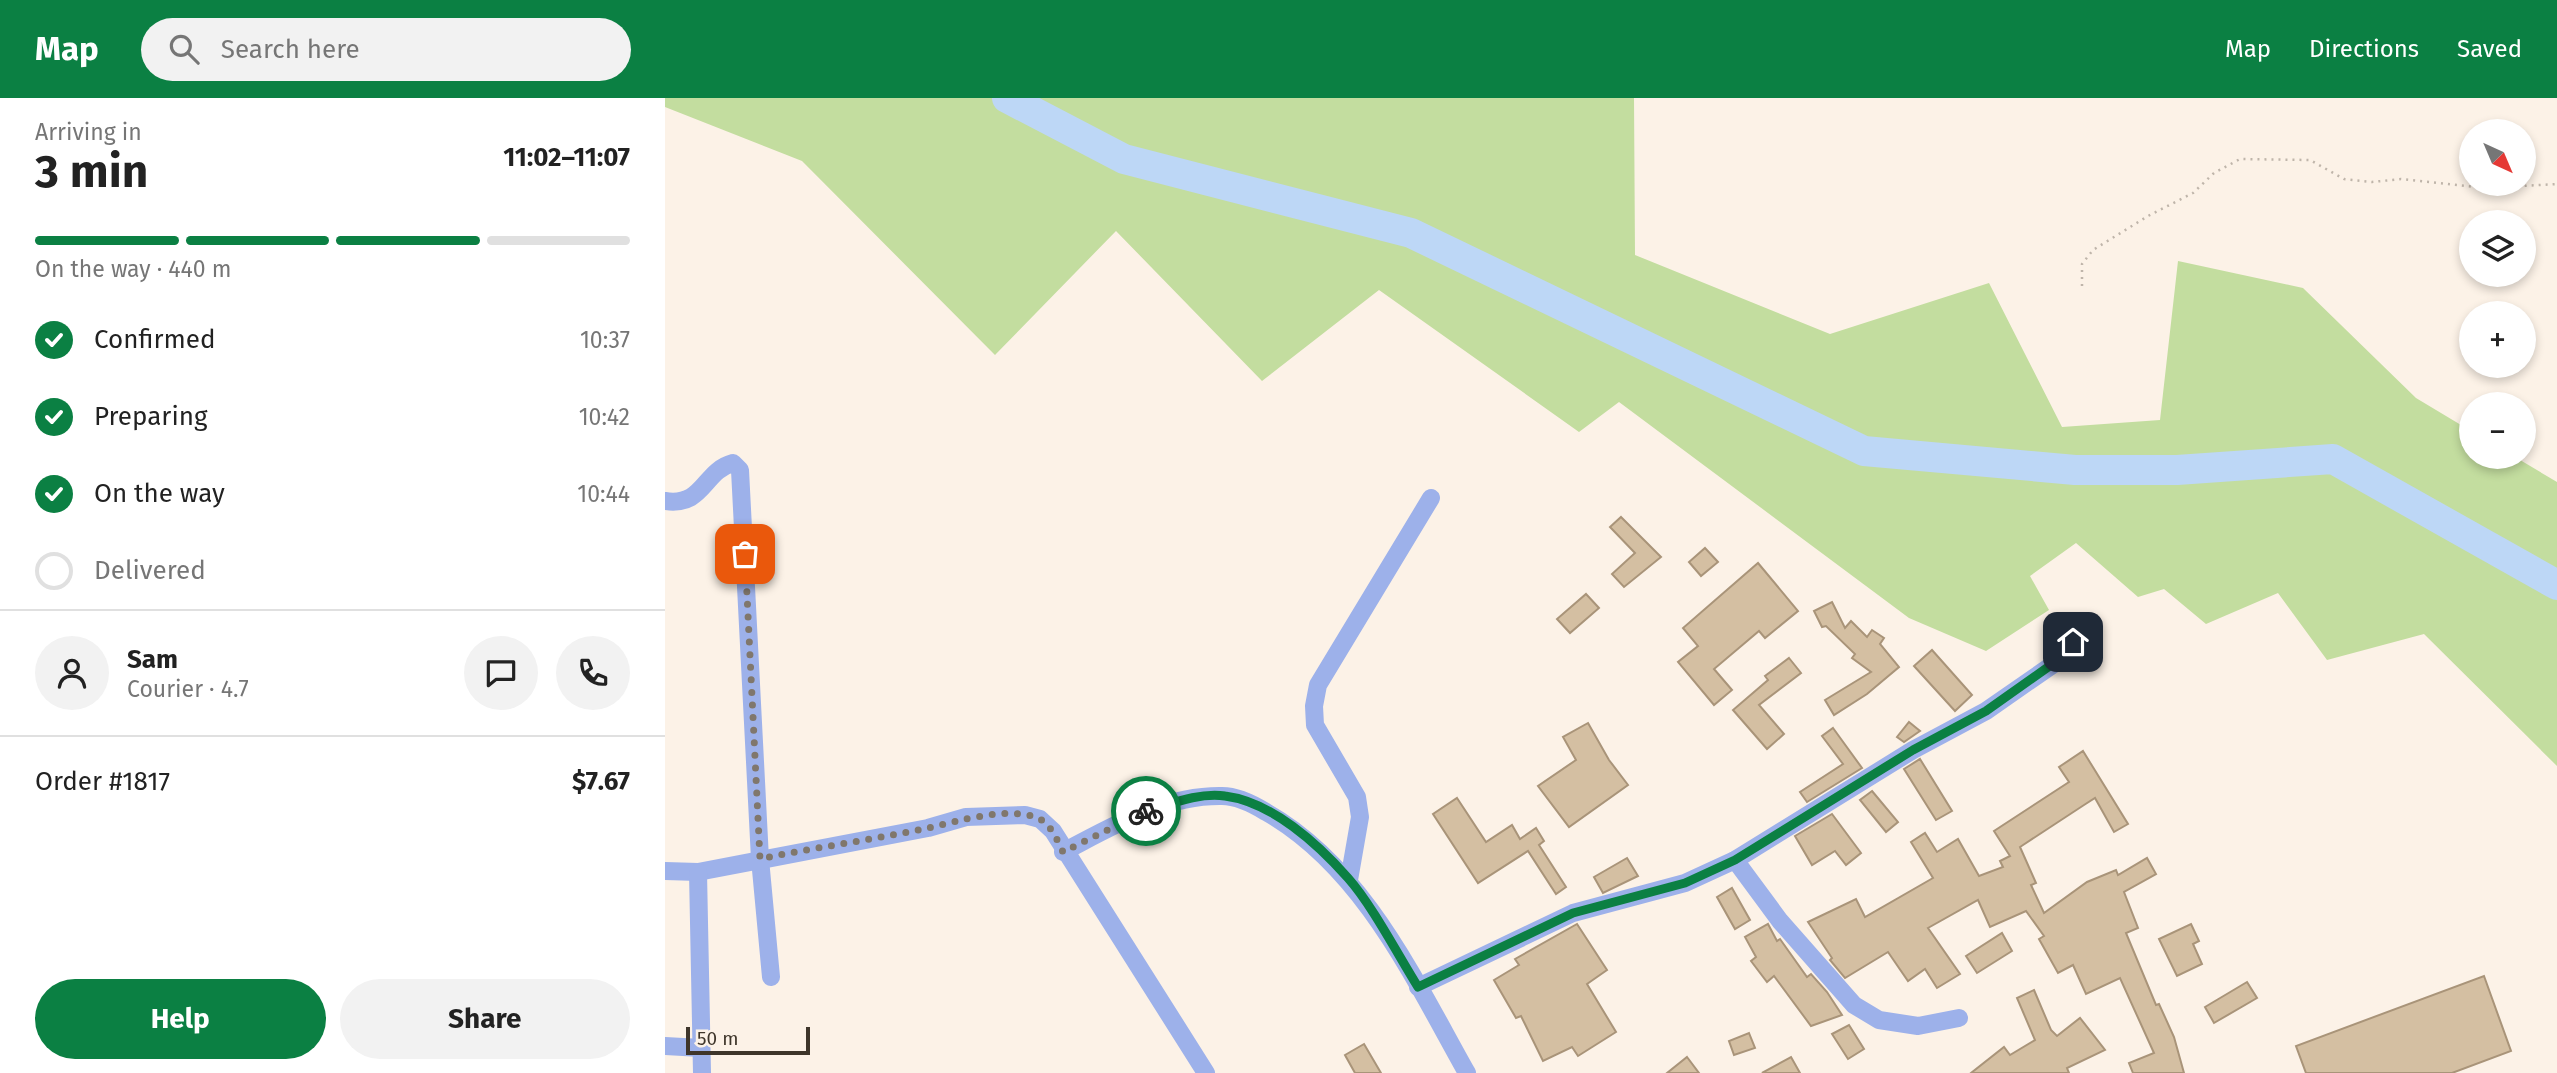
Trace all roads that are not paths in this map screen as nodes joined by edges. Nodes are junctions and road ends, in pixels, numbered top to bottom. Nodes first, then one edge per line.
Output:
1 (1431, 498) dead end
2 (665, 501) edge
3 (2073, 642) dead end
4 (1063, 852) junction
5 (760, 859) junction
6 (1735, 860) junction
7 (665, 871) edge
8 (698, 872) junction
9 (1349, 880) junction
10 (771, 977) dead end
11 (1418, 987) junction
12 (1959, 1018) dead end
13 (665, 1046) edge
14 (701, 1048) junction
15 (702, 1073) edge
16 (1206, 1073) edge
17 (1467, 1073) edge

1 - 9 street
2 - 5 street
3 - 6 street
4 - 5 street
4 - 9 street
4 - 16 street
5 - 8 street
5 - 10 street
6 - 11 street
6 - 12 street
7 - 8 street
8 - 14 street
9 - 11 street
11 - 17 street
13 - 14 street
14 - 15 street

